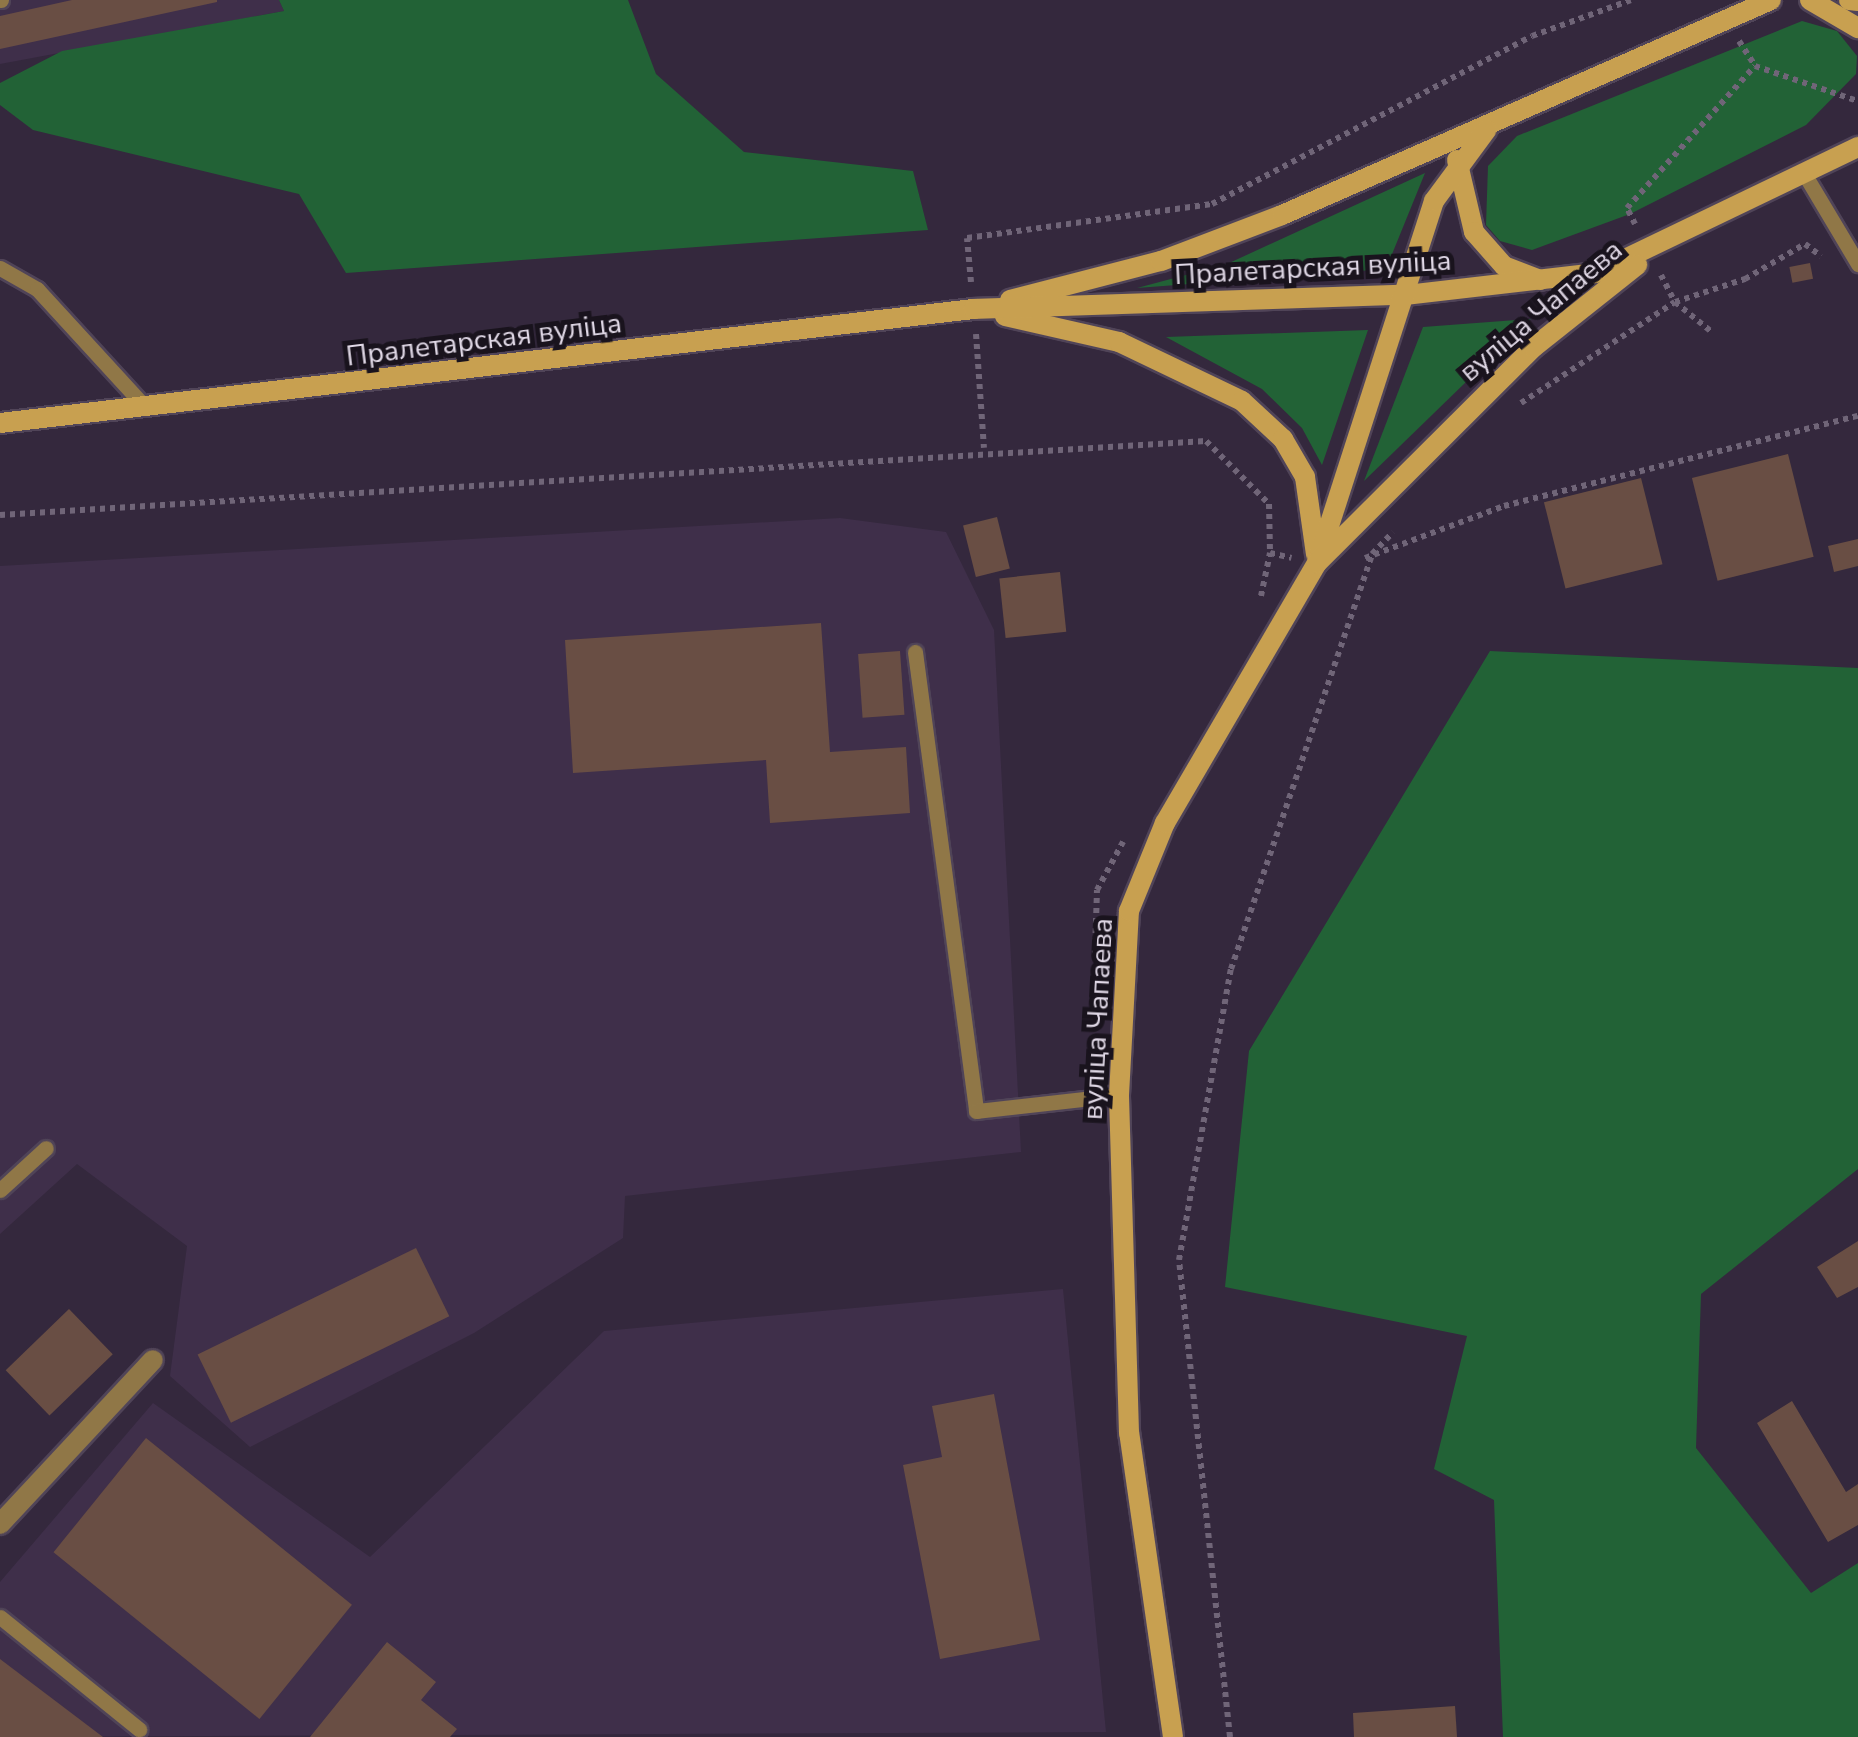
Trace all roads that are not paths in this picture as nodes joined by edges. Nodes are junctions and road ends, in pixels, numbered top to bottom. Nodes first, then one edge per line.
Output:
1 (1772, 0) edge
2 (1810, 0) edge
3 (1849, 0) edge
4 (1858, 1) edge
5 (1858, 28) edge
6 (1495, 120) junction
7 (1857, 146) edge
8 (1457, 160) junction
9 (1805, 175) junction
10 (1651, 254) junction
11 (1858, 264) edge
12 (0, 268) edge
13 (1543, 281) junction
14 (1406, 295) junction
15 (974, 310) junction
16 (145, 408) junction
17 (0, 423) edge
18 (1317, 562) junction
19 (915, 652) dead end
20 (1119, 1095) junction
21 (46, 1148) dead end
22 (0, 1190) edge
23 (153, 1360) dead end
24 (0, 1524) edge
25 (0, 1617) edge
26 (139, 1728) dead end
27 (1173, 1737) edge

1 - 6 main road, Пралетарская вуліца
2 - 5 main road
3 - 4 main road
6 - 8 main road
6 - 15 main road, Пралетарская вуліца
7 - 9 main road
8 - 13 main road
8 - 14 main road
9 - 10 main road
9 - 11 lane
10 - 13 main road, Пралетарская вуліца
10 - 18 main road, вуліца Чапаева
12 - 16 lane
13 - 14 main road, Пралетарская вуліца
14 - 15 main road, Пралетарская вуліца
14 - 18 main road
15 - 16 main road, Пралетарская вуліца
15 - 18 main road
16 - 17 main road, Пралетарская вуліца
18 - 20 main road, вуліца Чапаева
19 - 20 lane
20 - 27 main road, вуліца Чапаева
21 - 22 lane
23 - 24 street
25 - 26 lane

